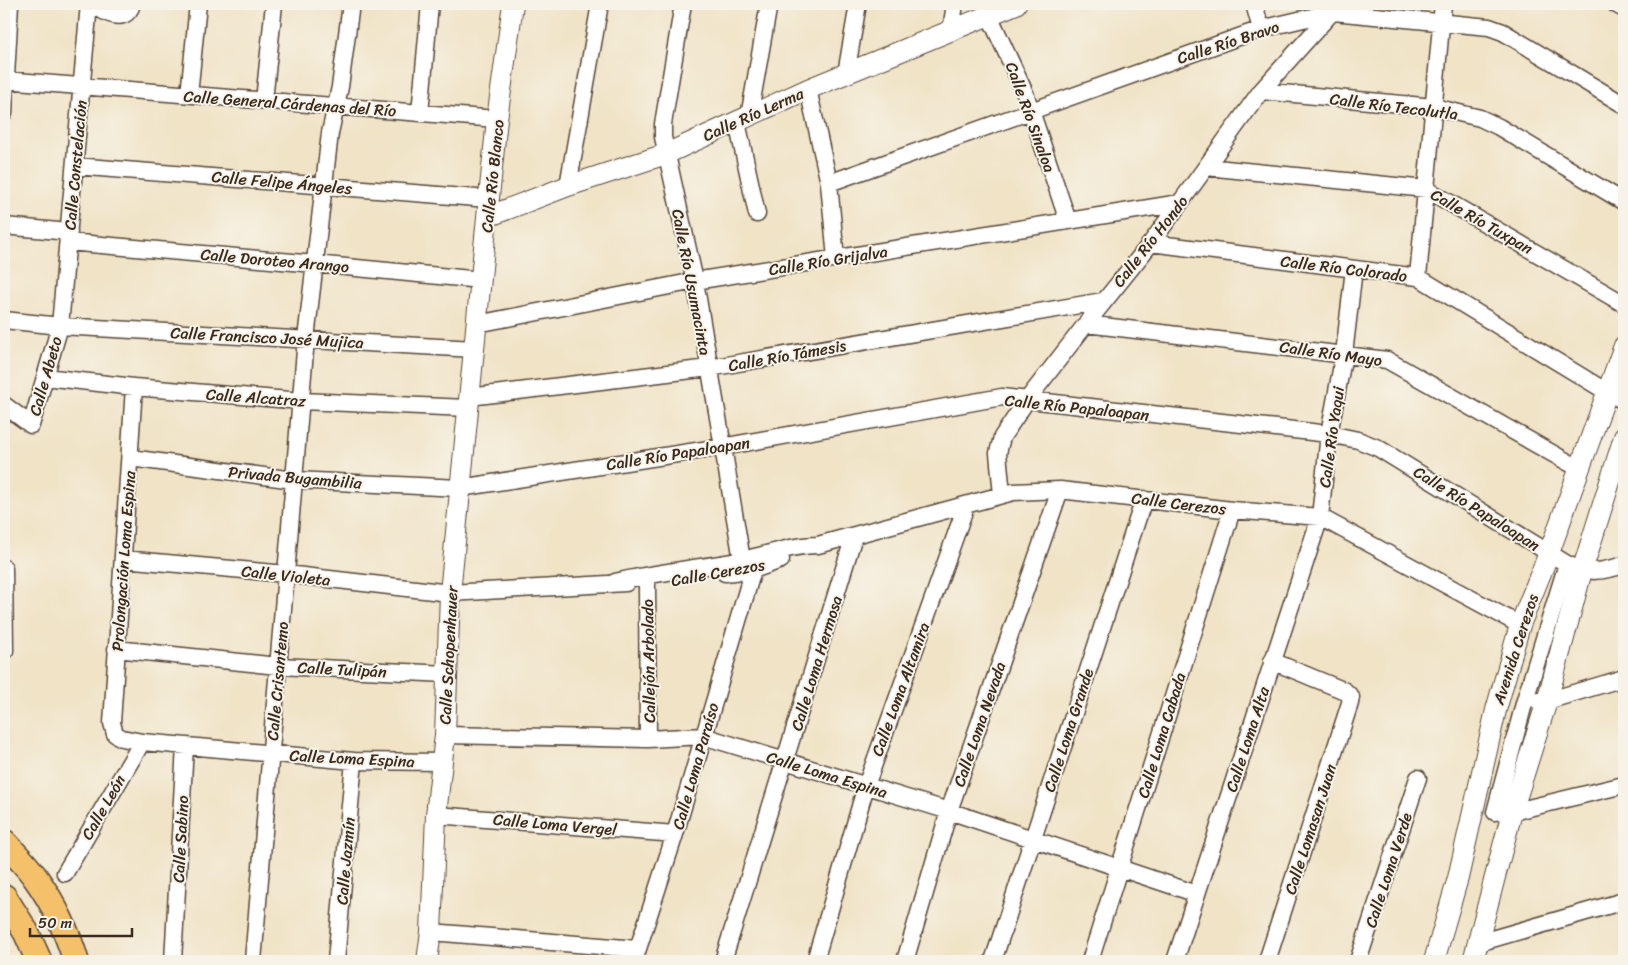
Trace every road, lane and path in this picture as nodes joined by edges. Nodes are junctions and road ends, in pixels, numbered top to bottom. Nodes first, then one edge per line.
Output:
1 (10, 4) edge
2 (89, 4) edge
3 (93, 4) edge
4 (132, 4) edge
5 (198, 4) edge
6 (274, 4) edge
7 (351, 4) edge
8 (430, 4) edge
9 (513, 4) edge
10 (600, 4) edge
11 (683, 4) edge
12 (769, 4) edge
13 (858, 4) edge
14 (955, 4) edge
15 (1016, 4) edge
16 (1254, 4) edge
17 (1443, 4) edge
18 (1615, 4) edge
19 (1336, 8) edge
20 (1624, 9) edge
21 (989, 15) junction
22 (1441, 23) junction
23 (1261, 29) junction
24 (951, 30) junction
25 (846, 74) junction
26 (5, 80) edge
27 (82, 87) junction
28 (808, 89) junction
29 (1261, 91) junction
30 (189, 95) junction
31 (264, 101) junction
32 (1624, 105) edge
33 (335, 106) junction
34 (1434, 107) junction
35 (1031, 111) junction
36 (4, 113) edge
37 (420, 113) junction
38 (498, 119) junction
39 (743, 119) junction
40 (666, 154) junction
41 (75, 166) junction
42 (1206, 167) junction
43 (829, 183) junction
44 (323, 185) junction
45 (568, 186) junction
46 (1426, 188) junction
47 (1624, 202) edge
48 (1180, 203) junction
49 (488, 208) junction
50 (757, 214) dead end
51 (1068, 221) junction
52 (4, 226) edge
53 (69, 237) junction
54 (1152, 243) junction
55 (836, 259) junction
56 (315, 264) junction
57 (1354, 269) junction
58 (1418, 277) junction
59 (482, 280) junction
60 (695, 281) junction
61 (1103, 301) junction
62 (1624, 304) edge
63 (4, 320) edge
64 (477, 324) junction
65 (1086, 324) junction
66 (60, 326) junction
67 (306, 339) junction
68 (1624, 346) edge
69 (475, 349) junction
70 (1344, 354) junction
71 (709, 368) junction
72 (45, 377) junction
73 (134, 387) junction
74 (1616, 397) edge
75 (1027, 400) junction
76 (301, 401) junction
77 (468, 402) junction
78 (4, 405) edge
79 (1329, 434) junction
80 (1624, 437) edge
81 (722, 447) junction
82 (130, 458) junction
83 (1621, 459) edge
84 (1580, 469) junction
85 (294, 480) junction
86 (460, 488) junction
87 (1060, 490) junction
88 (1002, 495) junction
89 (1144, 499) junction
90 (966, 506) junction
91 (1232, 510) junction
92 (1320, 517) junction
93 (854, 536) junction
94 (1549, 553) junction
95 (122, 559) junction
96 (747, 565) junction
97 (1624, 565) edge
98 (1574, 567) junction
99 (4, 568) edge
100 (286, 574) junction
101 (616, 582) junction
102 (647, 584) junction
103 (450, 594) junction
104 (1520, 626) junction
105 (116, 649) junction
106 (4, 652) edge
107 (1272, 661) junction
108 (278, 666) junction
109 (448, 674) junction
110 (1624, 678) edge
111 (1525, 700) junction
112 (1547, 701) junction
113 (115, 734) joint
114 (444, 735) junction
115 (703, 736) junction
116 (648, 739) junction
117 (142, 742) junction
118 (185, 746) junction
119 (271, 754) junction
120 (354, 761) junction
121 (786, 761) junction
122 (442, 762) junction
123 (1418, 778) dead end
124 (1624, 784) edge
125 (866, 786) junction
126 (948, 811) junction
127 (1503, 812) junction
128 (1472, 813) junction
129 (436, 814) junction
130 (675, 834) junction
131 (1032, 839) junction
132 (4, 842) edge
133 (1120, 867) junction
134 (65, 873) dead end
135 (1197, 894) junction
136 (4, 897) edge
137 (1624, 902) edge
138 (431, 932) junction
139 (1475, 952) edge
140 (636, 955) edge
141 (39, 961) edge
142 (76, 961) edge
143 (173, 961) edge
144 (253, 961) edge
145 (336, 961) edge
146 (427, 961) edge
147 (722, 961) edge
148 (815, 961) edge
149 (905, 961) edge
150 (993, 961) edge
151 (1090, 961) edge
152 (1175, 961) edge
153 (1267, 961) edge
154 (1358, 961) edge
155 (1434, 961) edge

1 - 26 street
2 - 27 street, Calle Constelación
3 - 4 street
5 - 30 street
6 - 31 street
7 - 33 street, Calle Crisantemo
8 - 37 street
9 - 38 street, Calle Río Blanco
10 - 45 street
11 - 40 street, Calle Río Usumacinta
12 - 39 street
13 - 25 street
14 - 24 street
15 - 21 street, Calle Río Lerma
16 - 23 street
17 - 22 street
18 - 20 street
19 - 22 street, Calle Río Bravo
19 - 23 street, Calle Río Bravo
19 - 29 street, Calle Río Hondo
21 - 24 street, Calle Río Lerma
21 - 35 street, Calle Río Sinaloa
22 - 32 street, Calle Río Bravo
22 - 34 street
23 - 35 street, Calle Río Bravo
24 - 25 street, Calle Río Lerma
25 - 28 street, Calle Río Lerma
26 - 27 street, Calle General Cárdenas del Río
26 - 36 street
27 - 30 street, Calle General Cárdenas del Río
27 - 41 street, Calle Constelación
28 - 39 street, Calle Río Lerma
28 - 43 street
29 - 34 street, Calle Río Tecolutla
29 - 42 street, Calle Río Hondo
30 - 31 street, Calle General Cárdenas del Río
31 - 33 street, Calle General Cárdenas del Río
33 - 37 street, Calle General Cárdenas del Río
33 - 44 street, Calle Crisantemo
34 - 46 street
34 - 47 street, Calle Río Tecolutla
35 - 43 street, Calle Río Bravo
35 - 51 street, Calle Río Sinaloa
37 - 38 street, Calle General Cárdenas del Río
38 - 49 street, Calle Río Blanco
39 - 40 street, Calle Río Lerma
39 - 50 street
40 - 45 street, Calle Río Lerma
40 - 60 street, Calle Río Usumacinta
41 - 44 street, Calle Felipe Ángeles
41 - 53 street, Calle Constelación
42 - 46 street, Calle Río Tuxpan
42 - 48 street, Calle Río Hondo
43 - 55 street
44 - 49 street, Calle Felipe Ángeles
44 - 56 street, Calle Crisantemo
45 - 49 street, Calle Río Lerma
46 - 58 street
46 - 62 street, Calle Río Tuxpan
48 - 51 street, Calle Río Grijalva
48 - 54 street, Calle Río Hondo
49 - 59 street, Calle Río Blanco
51 - 55 street, Calle Río Grijalva
52 - 53 street, Calle Doroteo Arango
53 - 56 street, Calle Doroteo Arango
53 - 66 street, Calle Constelación
54 - 57 street, Calle Río Colorado
54 - 61 street, Calle Río Hondo
55 - 60 street, Calle Río Grijalva
56 - 59 street, Calle Doroteo Arango
56 - 67 street, Calle Crisantemo
57 - 58 street, Calle Río Colorado
57 - 70 street, Calle Río Yaqui
58 - 74 street, Calle Río Colorado
59 - 64 street, Calle Río Blanco
60 - 64 street, Calle Río Grijalva
60 - 71 street, Calle Río Usumacinta
61 - 65 street, Calle Río Hondo
61 - 71 street, Calle Río Támesis
63 - 66 street, Calle Francisco José Mujica
64 - 69 street, Calle Río Blanco
65 - 70 street, Calle Río Mayo
65 - 75 street, Calle Río Hondo
66 - 67 street, Calle Francisco José Mujica
66 - 72 street, Calle Abeto
67 - 69 street, Calle Francisco José Mujica
67 - 76 street, Calle Crisantemo
68 - 74 street, Avenida Cerezos
69 - 77 street, Calle Schopenhauer
70 - 79 street, Calle Río Yaqui
70 - 84 street, Calle Río Mayo
71 - 77 street, Calle Río Támesis
71 - 81 street, Calle Río Usumacinta
72 - 73 street, Calle Alcatraz
72 - 78 street, Calle Abeto
73 - 76 street, Calle Alcatraz
73 - 82 street, Prolongación Loma Espina
74 - 84 street, Avenida Cerezos
75 - 79 street, Calle Río Papaloapan
75 - 81 street, Calle Río Papaloapan
75 - 88 street, Calle Río Hondo
76 - 77 street, Calle Alcatraz
76 - 85 street, Calle Crisantemo
77 - 86 street, Calle Schopenhauer
79 - 92 street, Calle Río Yaqui
79 - 94 street, Calle Río Papaloapan
80 - 83 street
81 - 86 street, Calle Río Papaloapan
81 - 96 street, Calle Río Usumacinta
82 - 85 street, Privada Bugambilia
82 - 95 street, Prolongación Loma Espina
83 - 98 street
84 - 94 street, Avenida Cerezos
85 - 86 street, Privada Bugambilia
85 - 100 street, Calle Crisantemo
86 - 103 street, Calle Schopenhauer
87 - 88 street, Calle Cerezos
87 - 89 street, Calle Cerezos
87 - 126 street, Calle Loma Nevada
88 - 90 street, Calle Cerezos
89 - 91 street, Calle Cerezos
89 - 131 street, Calle Loma Grande
90 - 93 street, Calle Cerezos
90 - 125 street, Calle Loma Altamira
91 - 92 street, Calle Cerezos
91 - 133 street, Calle Loma Cabada
92 - 104 street, Calle Cerezos
92 - 107 street, Calle Loma Alta
93 - 96 street, Calle Cerezos
93 - 121 street, Calle Loma Hermosa
94 - 98 street, Calle Río Papaloapan
94 - 104 street, Avenida Cerezos
95 - 100 street, Calle Violeta
95 - 105 street, Prolongación Loma Espina
96 - 101 street, Calle Cerezos
96 - 102 street, Calle Cerezos
96 - 115 street, Calle Loma Paraíso
97 - 98 street
98 - 111 street
98 - 112 street
99 - 106 street
100 - 103 street, Calle Violeta
100 - 108 street, Calle Crisantemo
101 - 102 street, Calle Cerezos
101 - 103 street, Calle Cerezos
102 - 116 street, Callejón Arbolado
103 - 109 street, Calle Schopenhauer
104 - 128 street, Avenida Cerezos
105 - 108 street, Calle Tulipán
105 - 113 street, Prolongación Loma Espina
107 - 135 street, Calle Loma Alta
107 - 153 street, Calle Lomasan Juan
108 - 109 street, Calle Tulipán
108 - 119 street, Calle Crisantemo
109 - 114 street, Calle Schopenhauer
110 - 112 street
111 - 112 street
111 - 127 street
112 - 127 street
113 - 117 street, Calle Loma Espina
114 - 116 street, Calle Loma Espina
114 - 122 street, Calle Schopenhauer
115 - 116 street, Calle Loma Espina
115 - 121 street, Calle Loma Espina
115 - 130 street, Calle Loma Paraíso
117 - 118 street, Calle Loma Espina
117 - 134 street, Calle León
118 - 119 street, Calle Loma Espina
118 - 143 street, Calle Sabino
119 - 120 street, Calle Loma Espina
119 - 144 street, Calle Crisantemo
120 - 122 street, Calle Loma Espina
120 - 145 street, Calle Jazmín
121 - 125 street, Calle Loma Espina
121 - 147 street, Calle Loma Hermosa
122 - 129 street, Calle Schopenhauer
123 - 154 street, Calle Loma Verde
124 - 127 street
125 - 126 street, Calle Loma Espina
125 - 148 street, Calle Loma Altamira
126 - 131 street, Calle Loma Espina
126 - 149 street, Calle Loma Nevada
127 - 128 street
127 - 139 street
128 - 155 street, Avenida Cerezos
129 - 130 street, Calle Loma Vergel
129 - 138 street, Calle Schopenhauer
130 - 140 street, Calle Loma Paraíso
131 - 133 street, Calle Loma Espina
131 - 150 street, Calle Loma Grande
132 - 142 main road
133 - 135 street, Calle Loma Espina
133 - 151 street, Calle Loma Cabada
135 - 152 street, Calle Loma Alta
136 - 141 main road
137 - 139 street
138 - 140 street
138 - 146 street, Calle Schopenhauer

